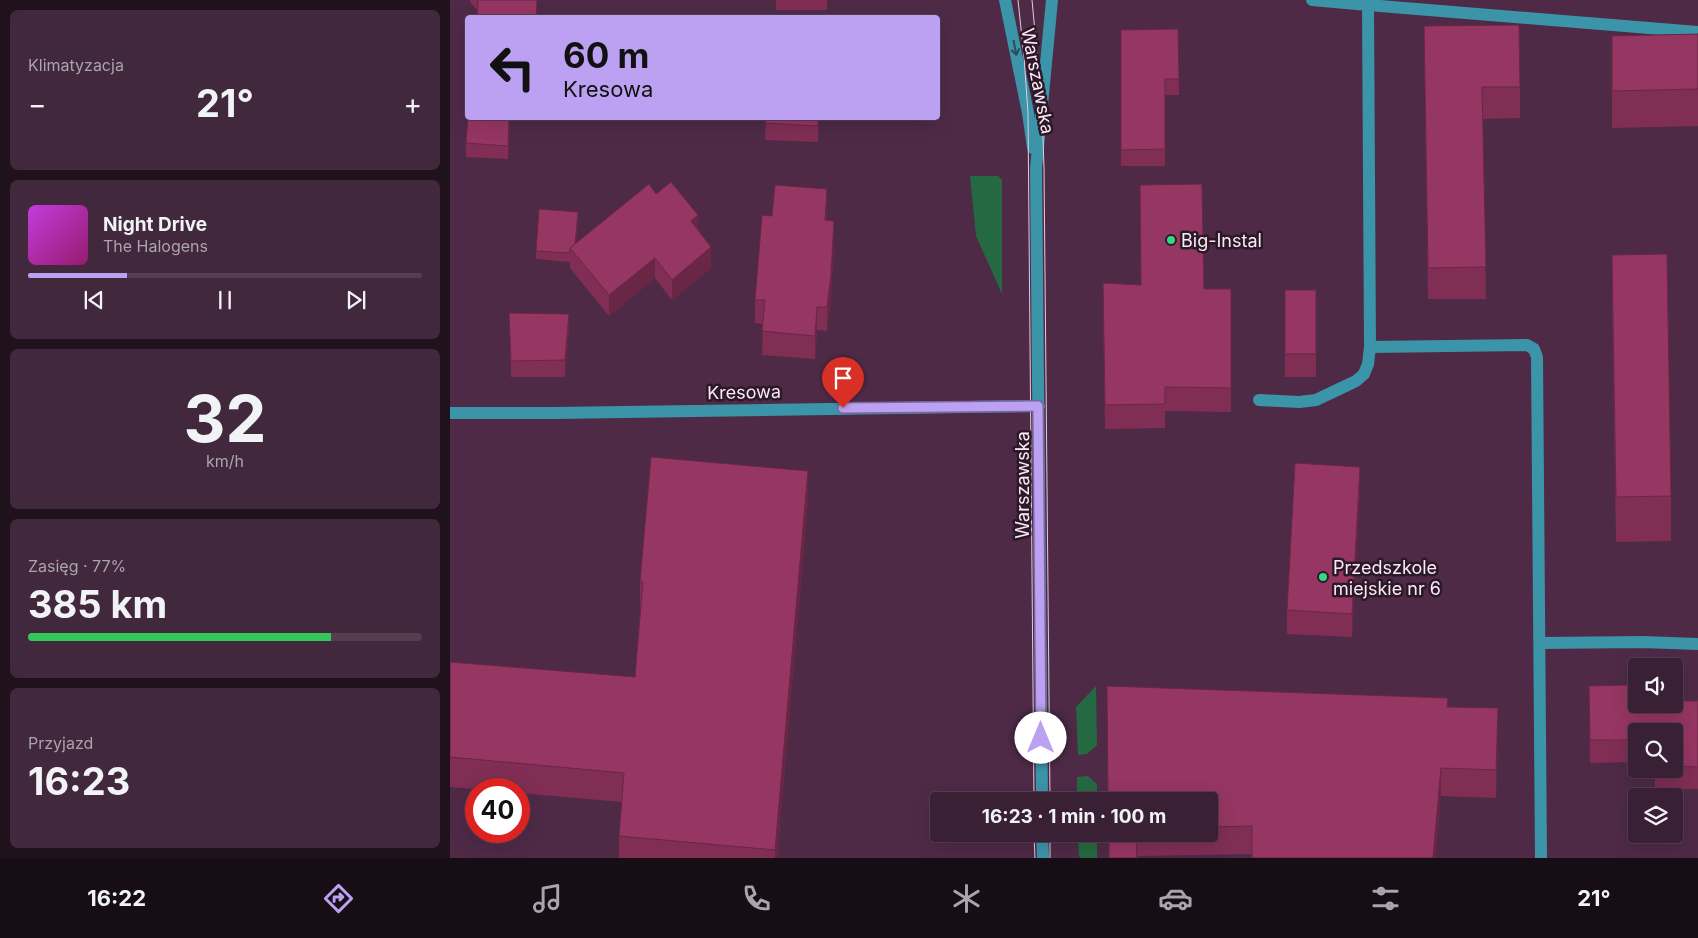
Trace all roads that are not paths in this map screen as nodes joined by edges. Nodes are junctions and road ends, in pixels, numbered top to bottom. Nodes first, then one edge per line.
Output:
1 (1005, 0) edge
2 (1052, 0) edge
3 (1312, 0) edge
4 (1368, 5) junction
5 (1698, 32) edge
6 (1036, 168) junction
7 (1370, 347) junction
8 (1259, 400) dead end
9 (1038, 406) junction
10 (450, 413) edge
11 (1540, 643) junction
12 (1698, 644) edge
13 (1042, 792) edge
14 (1042, 842) edge
15 (1042, 858) edge
16 (1541, 858) edge

1 -> 6 street, Warszawska
2 - 6 street, Warszawska
3 - 4 street
4 - 5 street
4 - 7 street
6 - 9 street, Warszawska
7 - 8 street
7 - 11 street
9 - 10 street, Kresowa
9 - 13 street, Warszawska
11 - 12 street
11 - 16 street
14 - 15 street

